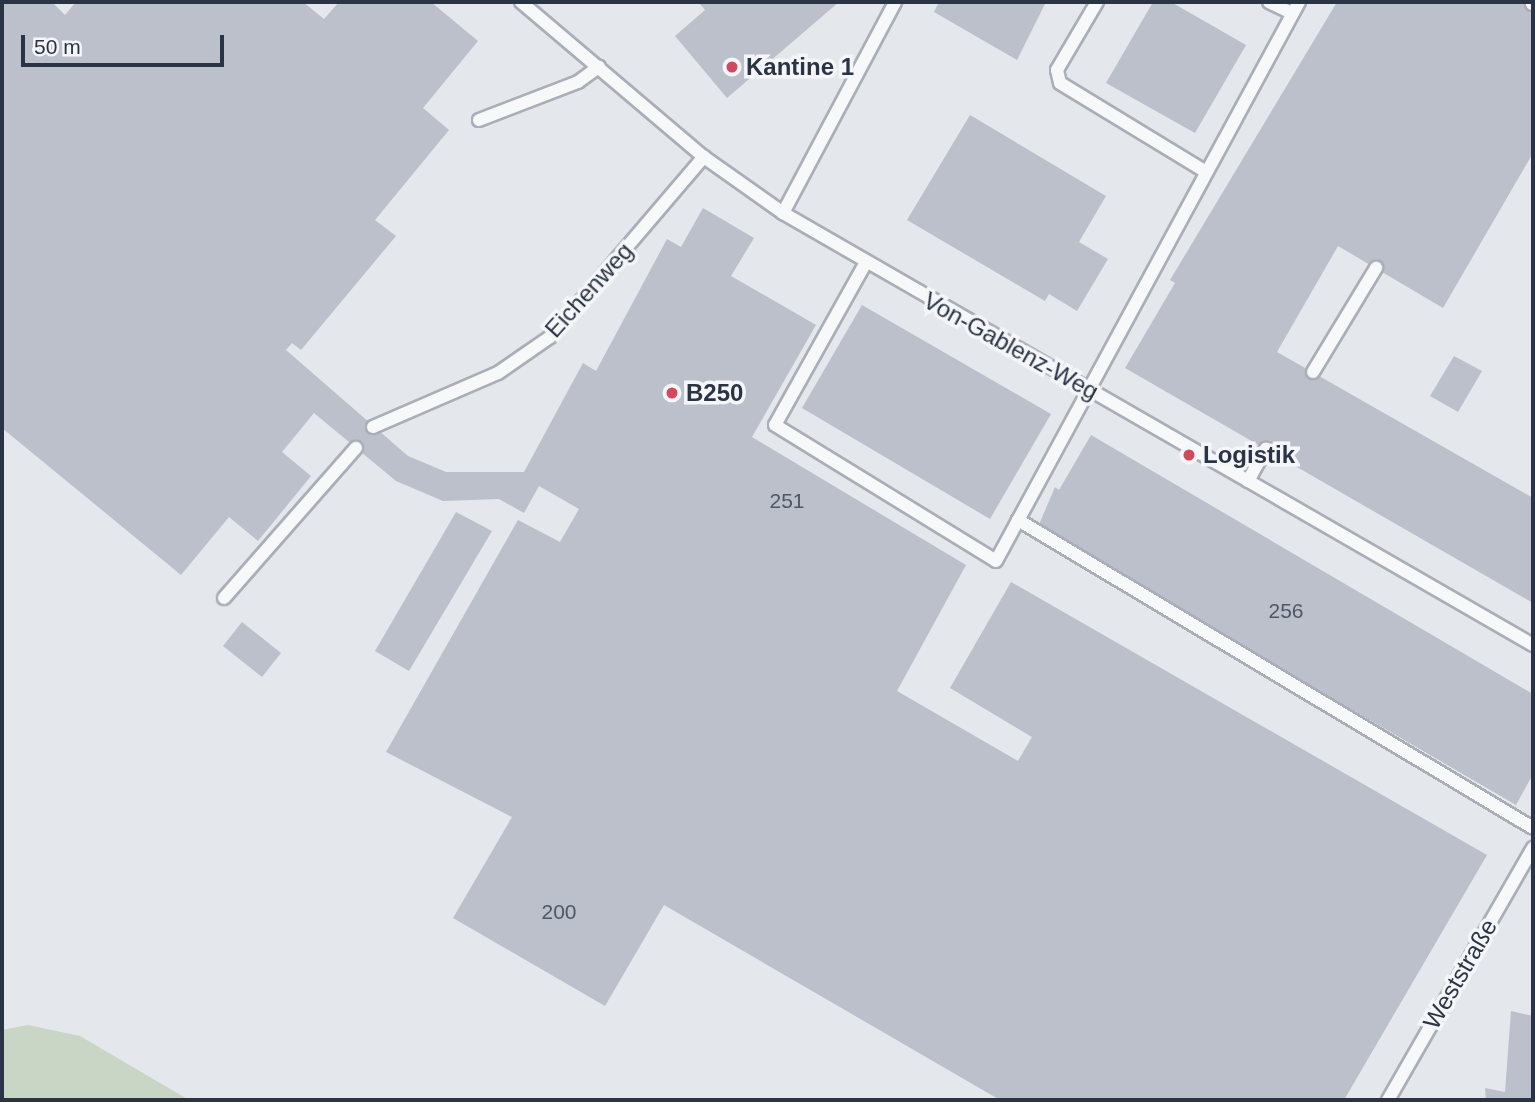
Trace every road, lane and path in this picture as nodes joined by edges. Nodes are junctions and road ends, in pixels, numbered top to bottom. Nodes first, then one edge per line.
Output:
1 (521, 2) edge
2 (895, 2) edge
3 (1097, 2) edge
4 (1269, 2) edge
5 (1299, 2) edge
6 (1292, 13) junction
7 (599, 66) junction
8 (479, 120) dead end
9 (704, 157) junction
10 (1203, 170) junction
11 (783, 213) junction
12 (865, 264) junction
13 (1376, 268) dead end
14 (1313, 372) dead end
15 (1085, 388) junction
16 (373, 427) dead end
17 (356, 448) dead end
18 (1266, 449) dead end
19 (1248, 481) junction
20 (1018, 520) junction
21 (224, 598) dead end
22 (1533, 645) edge
23 (1533, 828) edge
24 (1533, 848) edge
25 (1388, 1100) edge

1 - 7 lane, Von-Gablenz-Weg
2 - 11 lane
3 - 10 lane
4 - 6 lane
5 - 6 lane
6 - 10 lane
7 - 8 lane
7 - 9 lane, Von-Gablenz-Weg
9 - 11 lane, Von-Gablenz-Weg
9 - 16 lane, Eichenweg
10 - 15 lane
11 - 12 lane, Von-Gablenz-Weg
12 - 15 lane, Von-Gablenz-Weg
12 - 20 lane
13 - 14 lane
15 - 19 lane, Von-Gablenz-Weg
15 - 20 lane
17 - 21 lane
18 - 19 lane
19 - 22 lane, Von-Gablenz-Weg
20 - 23 lane
24 - 25 lane, Weststraße

